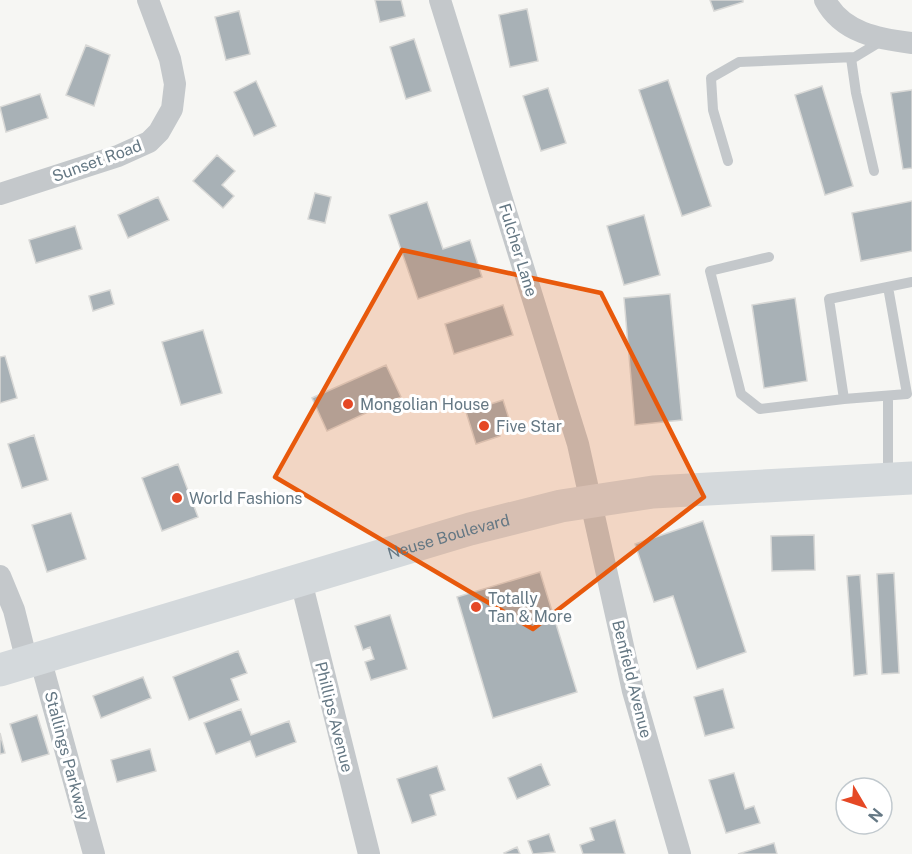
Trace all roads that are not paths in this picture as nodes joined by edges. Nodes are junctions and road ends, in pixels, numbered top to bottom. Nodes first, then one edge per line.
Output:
1 (148, 0) edge
2 (440, 0) edge
3 (825, 0) edge
4 (886, 38) junction
5 (912, 43) edge
6 (851, 58) junction
7 (728, 161) dead end
8 (874, 171) dead end
9 (0, 195) edge
10 (770, 256) dead end
11 (912, 282) edge
12 (888, 287) junction
13 (888, 396) junction
14 (844, 399) junction
15 (900, 479) edge
16 (590, 502) junction
17 (0, 576) edge
18 (301, 580) junction
19 (22, 664) edge
20 (94, 854) edge
21 (369, 854) edge
22 (680, 854) edge

1 - 9 street, Sunset Road
2 - 16 street, Fulcher Lane
3 - 4 street
4 - 5 street
4 - 6 lane
6 - 7 lane
6 - 8 lane
10 - 14 lane
11 - 12 lane
12 - 13 lane
12 - 14 lane
13 - 14 lane
13 - 15 lane
15 - 16 main road, Neuse Boulevard
16 - 18 main road, Neuse Boulevard
16 - 22 street, Benfield Avenue
17 - 19 street, Stallings Parkway
18 - 19 main road, Neuse Boulevard
18 - 21 street, Phillips Avenue
19 - 20 street, Stallings Parkway

